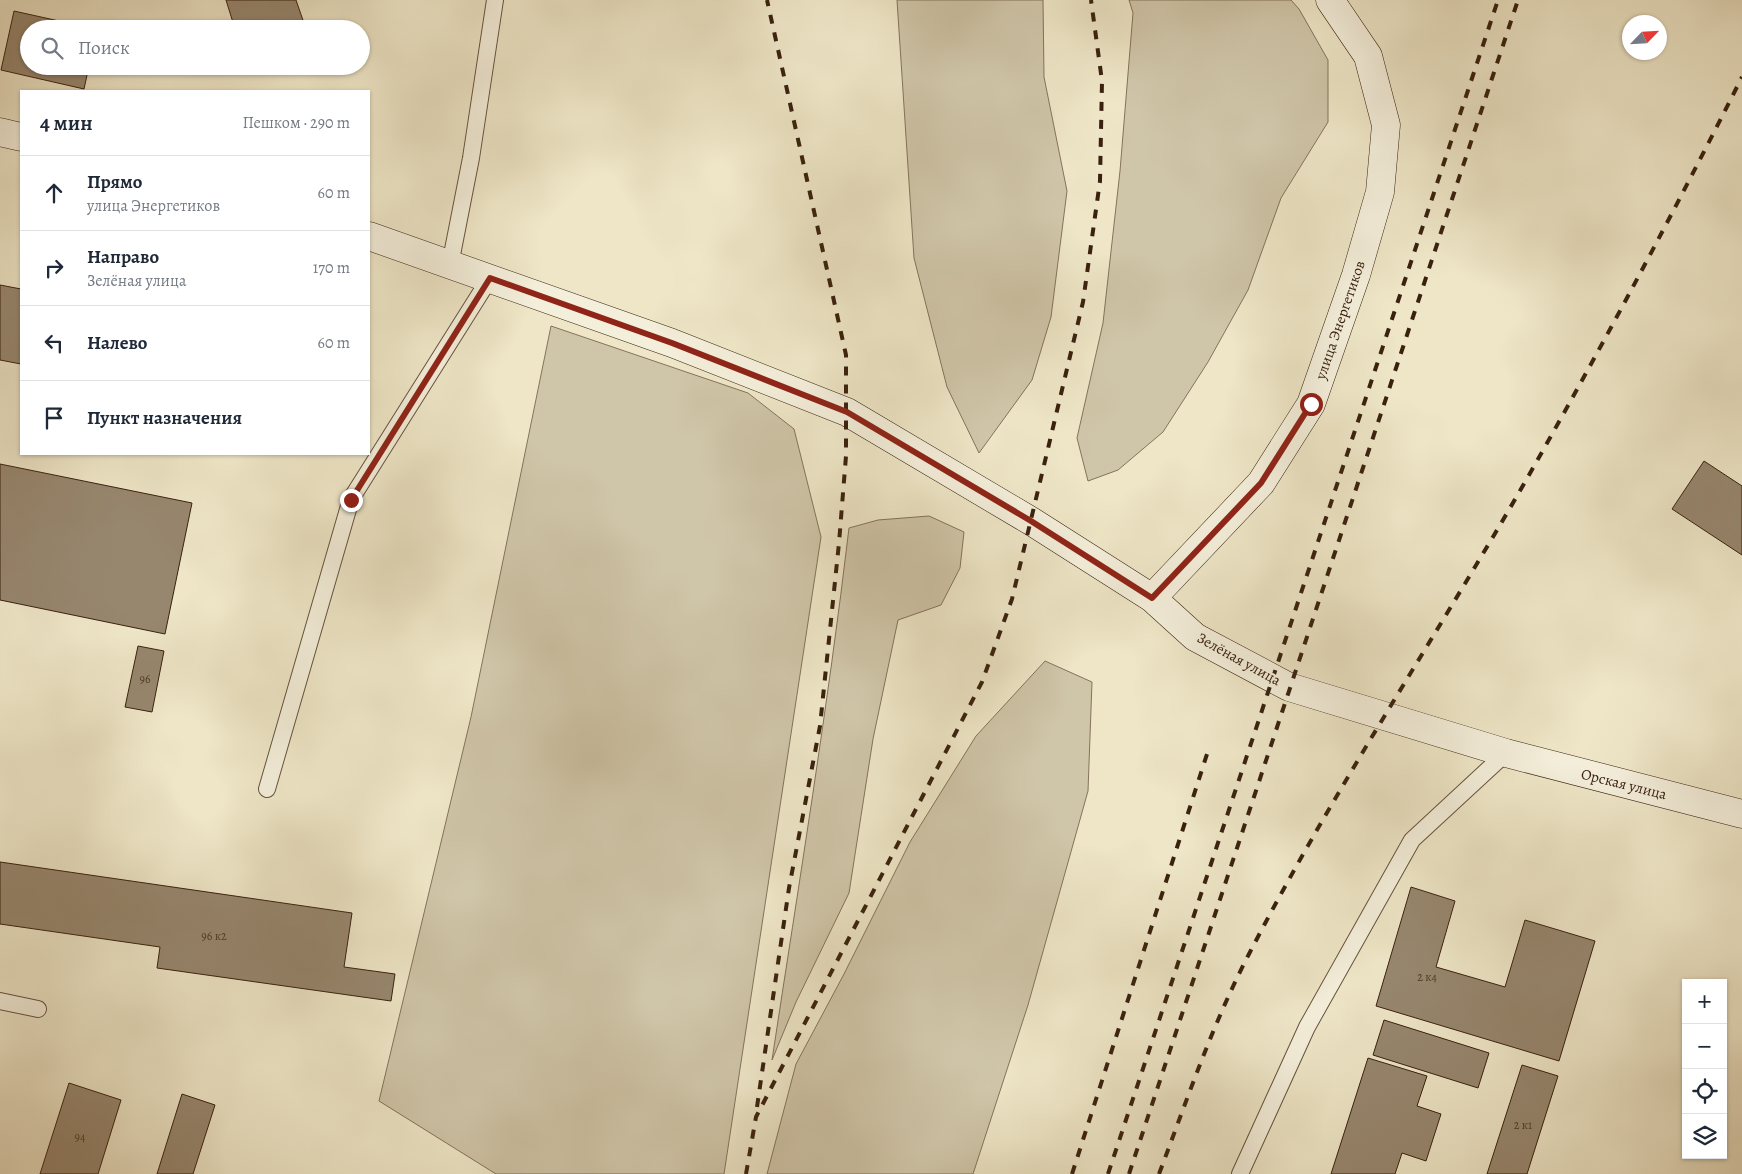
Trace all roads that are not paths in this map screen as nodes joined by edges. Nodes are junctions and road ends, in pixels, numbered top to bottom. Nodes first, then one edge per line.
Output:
1 (495, 0) edge
2 (1330, 0) edge
3 (0, 132) edge
4 (20, 137) edge
5 (370, 236) edge
6 (450, 264) junction
7 (490, 278) junction
8 (1152, 598) junction
9 (1506, 754) junction
10 (267, 789) dead end
11 (1742, 814) edge
12 (0, 1001) edge
13 (38, 1009) dead end
14 (1240, 1174) edge

1 - 6 lane
2 - 8 street, улица Энергетиков
3 - 4 street
5 - 6 street, Зелёная улица
6 - 7 street, Зелёная улица
7 - 8 street, Зелёная улица
7 - 10 lane
8 - 9 street, Зелёная улица
9 - 11 street, Орская улица
9 - 14 lane
12 - 13 lane

